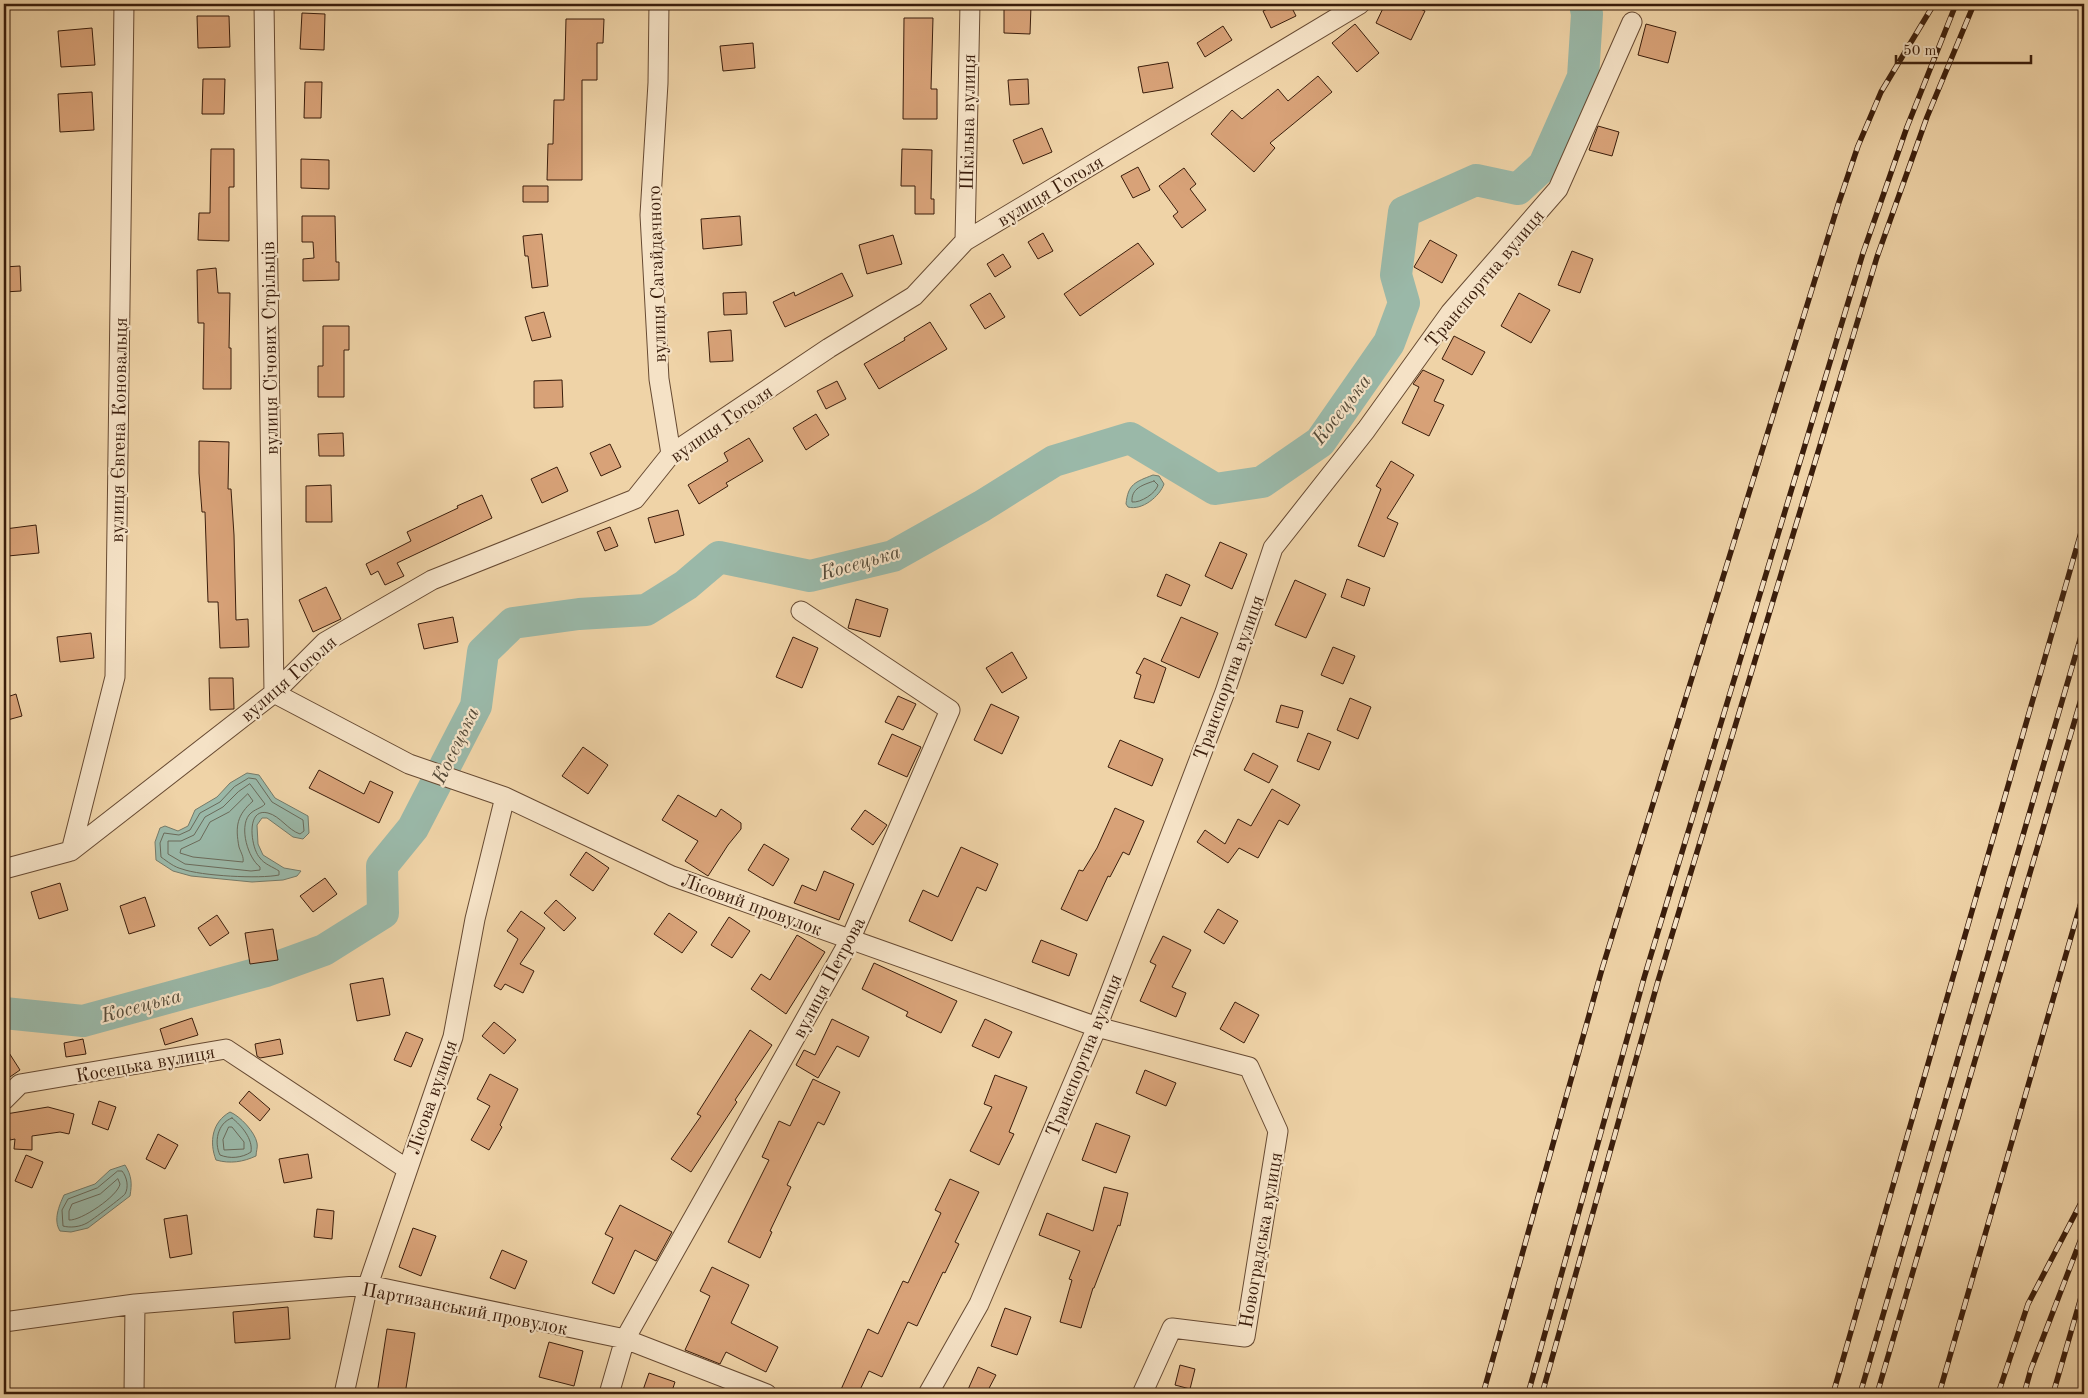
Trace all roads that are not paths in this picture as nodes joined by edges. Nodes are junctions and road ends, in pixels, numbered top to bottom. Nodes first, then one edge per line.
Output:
1 (124, 4) edge
2 (264, 4) edge
3 (659, 4) edge
4 (970, 4) edge
5 (1360, 4) edge
6 (1632, 22) dead end
7 (965, 241) junction
8 (671, 454) junction
9 (801, 611) dead end
10 (274, 693) junction
11 (505, 797) junction
12 (70, 851) junction
13 (4, 869) edge
14 (850, 940) junction
15 (1097, 1027) junction
16 (1249, 1067) joint
17 (4, 1100) edge
18 (406, 1169) junction
19 (368, 1285) junction
20 (135, 1304) junction
21 (4, 1322) edge
22 (625, 1339) junction
23 (134, 1394) edge
24 (344, 1394) edge
25 (609, 1394) edge
26 (767, 1394) edge
27 (928, 1394) edge
28 (1142, 1394) edge

1 - 12 street, вулиця Євгена Коновальця
2 - 10 street, вулиця Січових Стрільців
3 - 8 street, вулиця Сагайдачного
4 - 7 street, Шкільна вулиця
5 - 7 street, вулиця Гоголя
6 - 15 street, Транспортна вулиця
7 - 8 street, вулиця Гоголя
8 - 10 street, вулиця Гоголя
9 - 14 street, вулиця Петрова
10 - 11 street, Лісовий провулок
10 - 12 street, вулиця Гоголя
11 - 14 street, Лісовий провулок
11 - 18 street, Лісова вулиця
12 - 13 street, вулиця Гоголя
14 - 15 street, Лісовий провулок
14 - 22 street, вулиця Петрова
15 - 16 street, Лісовий провулок
15 - 27 street, Транспортна вулиця
16 - 28 street, Новоградська вулиця
17 - 18 street, Косецька вулиця
18 - 19 street, Лісова вулиця
19 - 20 street, Партизанський провулок
19 - 22 street, Партизанський провулок
19 - 24 street, Лісова вулиця
20 - 21 street, Партизанський провулок
20 - 23 street
22 - 25 street, вулиця Петрова
22 - 26 street, Партизанський провулок

